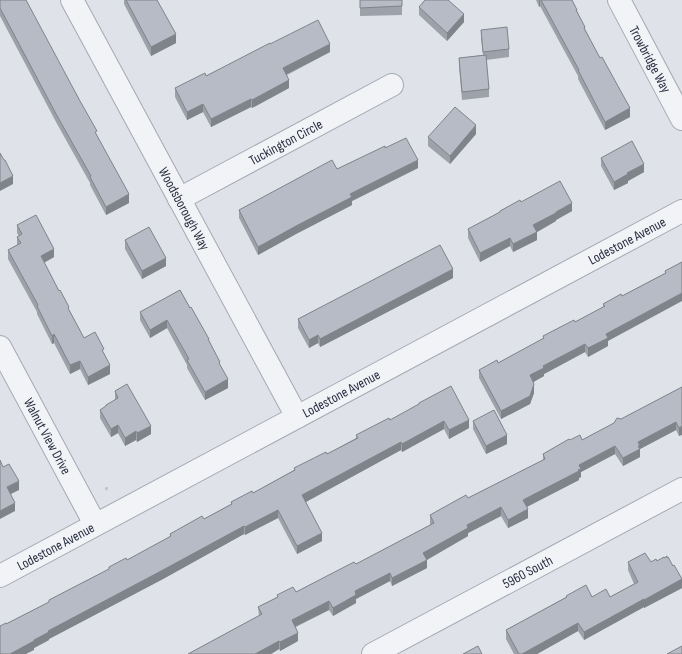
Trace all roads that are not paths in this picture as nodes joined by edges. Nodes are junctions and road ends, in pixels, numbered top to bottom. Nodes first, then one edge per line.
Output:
1 (72, 0) edge
2 (619, 0) edge
3 (392, 85) dead end
4 (682, 118) edge
5 (179, 199) junction
6 (682, 211) edge
7 (0, 347) edge
8 (297, 417) junction
9 (682, 490) edge
10 (95, 524) junction
11 (0, 576) edge
12 (374, 654) edge

1 - 5 street, Woodsborough Way
2 - 4 street, Trowbridge Way
3 - 5 street, Tuckington Circle
5 - 8 street, Woodsborough Way
6 - 8 street, Lodestone Avenue
7 - 10 street, Walnut View Drive
8 - 10 street, Lodestone Avenue
9 - 12 street, 5960 South
10 - 11 street, Lodestone Avenue

